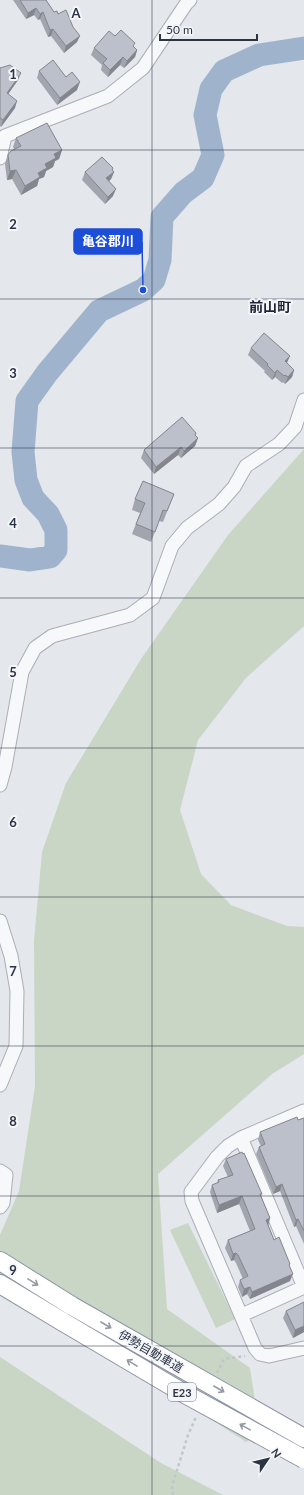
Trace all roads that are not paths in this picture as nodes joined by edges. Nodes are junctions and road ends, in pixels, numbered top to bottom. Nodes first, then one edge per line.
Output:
1 (190, 0) edge
2 (0, 158) edge
3 (304, 400) edge
4 (0, 785) edge
5 (0, 921) edge
6 (0, 1085) edge
7 (304, 1111) edge
8 (241, 1138) junction
9 (0, 1172) edge
10 (1, 1205) edge
11 (0, 1261) edge
12 (0, 1284) edge
13 (304, 1287) edge
14 (242, 1315) junction
15 (304, 1348) edge
16 (304, 1438) edge
17 (304, 1459) edge

1 - 2 street
3 - 4 street
5 - 6 street
7 - 8 street
8 - 13 street
8 - 14 street
9 - 10 street
11 -> 16 highway, 伊勢自動車道 / E23, bridge
17 -> 12 highway, 伊勢自動車道 / E23, bridge
13 - 14 street
14 - 15 street

